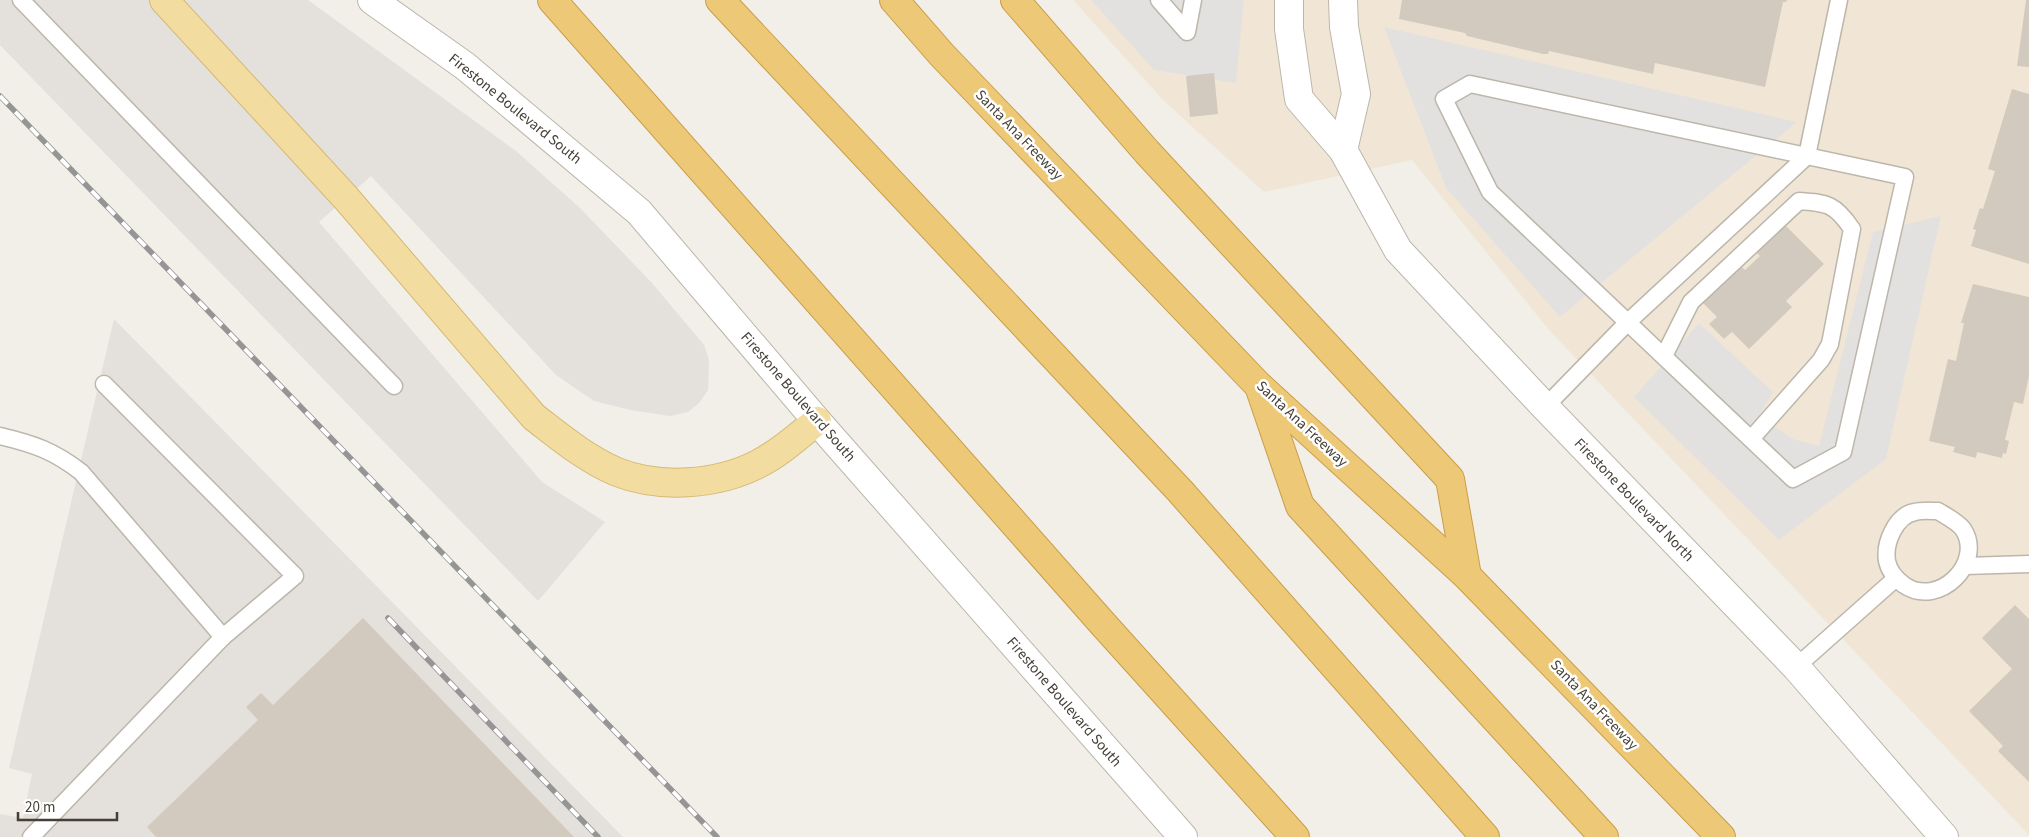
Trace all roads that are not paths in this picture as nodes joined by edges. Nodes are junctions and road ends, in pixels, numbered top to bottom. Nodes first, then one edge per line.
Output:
1 (21, 0) edge
2 (164, 0) edge
3 (372, 0) edge
4 (552, 0) edge
5 (720, 0) edge
6 (894, 0) edge
7 (1015, 0) edge
8 (1159, 0) edge
9 (1193, 0) edge
10 (1289, 0) edge
11 (1343, 0) edge
12 (1839, 0) edge
13 (1344, 150) junction
14 (1807, 156) junction
15 (1628, 322) junction
16 (1664, 356) junction
17 (104, 384) dead end
18 (1258, 385) junction
19 (394, 386) dead end
20 (1545, 407) junction
21 (817, 421) junction
22 (0, 436) edge
23 (1751, 439) junction
24 (2029, 564) edge
25 (1965, 566) junction
26 (1467, 576) junction
27 (1895, 579) junction
28 (223, 637) junction
29 (1796, 666) junction
30 (30, 837) edge
31 (1183, 837) edge
32 (1294, 837) edge
33 (1485, 837) edge
34 (1604, 837) edge
35 (1721, 837) edge
36 (1944, 837) edge

1 - 19 lane
2 - 21 main road
3 - 21 street, Firestone Boulevard South
4 - 32 highway
5 - 33 highway
6 - 18 highway, Santa Ana Freeway
7 - 26 highway
8 - 9 lane
10 - 13 street, Firestone Boulevard North
11 - 13 street
12 - 14 lane
13 - 20 street, Firestone Boulevard North
14 - 15 lane
14 - 15 lane
14 - 23 lane
15 - 16 lane
15 - 20 lane
16 - 23 lane
16 - 23 lane
17 - 28 lane
18 - 26 highway, Santa Ana Freeway
18 - 34 highway
20 - 29 street, Firestone Boulevard North
21 - 31 street, Firestone Boulevard South
22 - 28 lane
24 - 25 lane
25 - 27 lane
25 - 27 lane
26 - 35 highway, Santa Ana Freeway
27 - 29 lane
28 - 30 lane
29 - 36 street, Firestone Boulevard North

